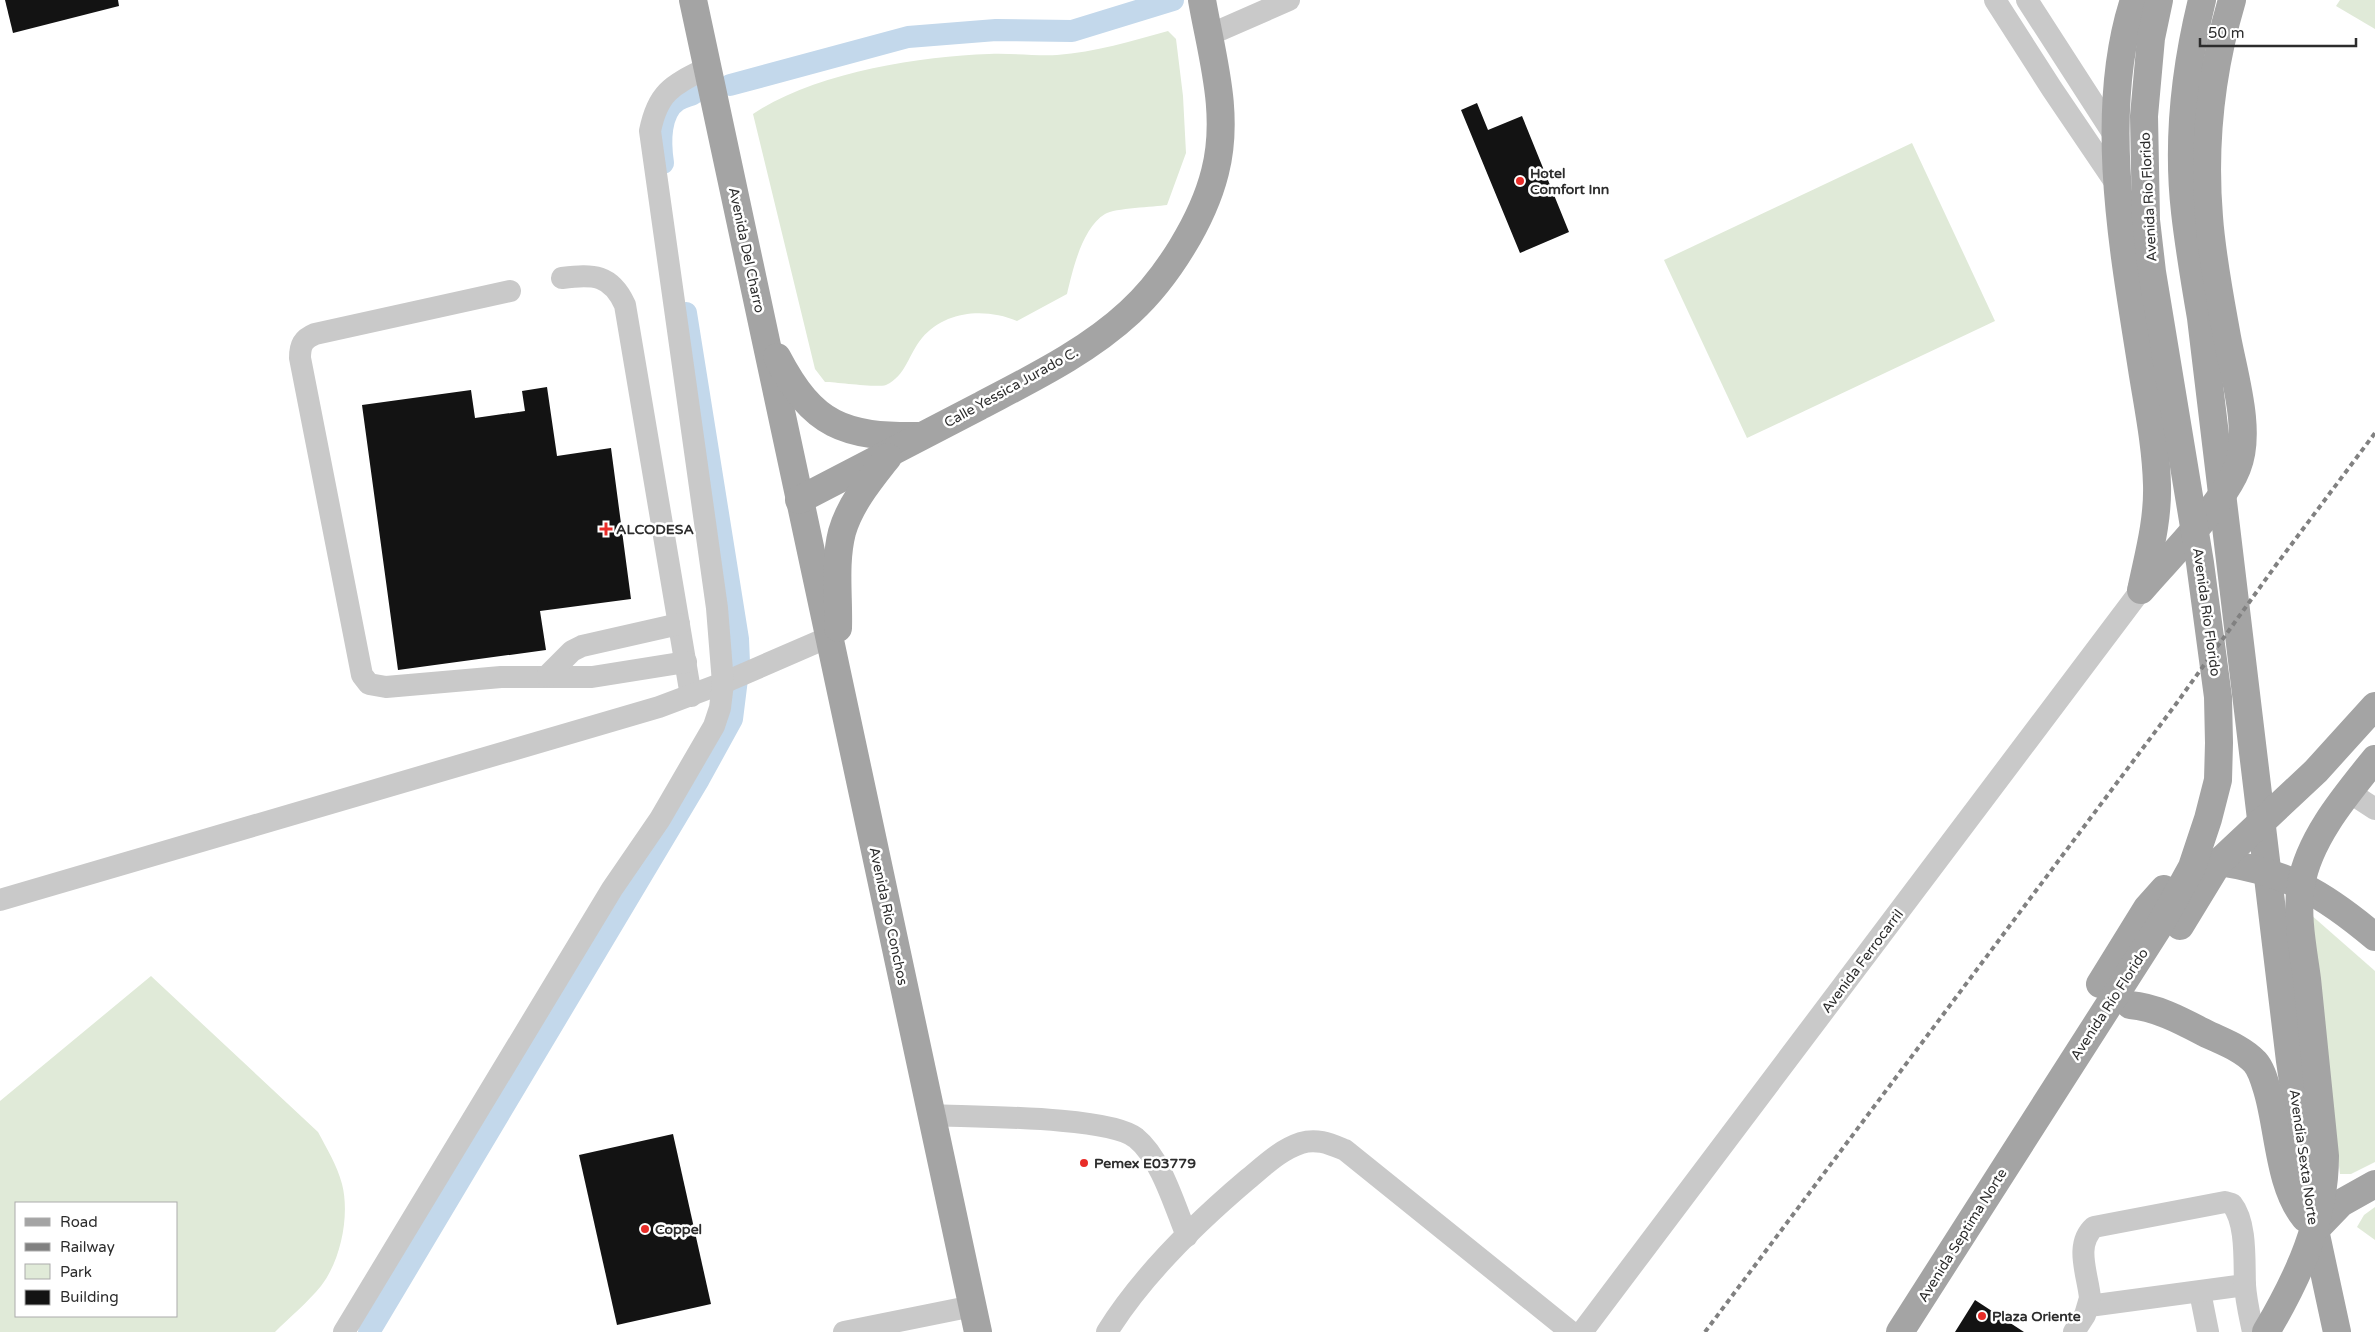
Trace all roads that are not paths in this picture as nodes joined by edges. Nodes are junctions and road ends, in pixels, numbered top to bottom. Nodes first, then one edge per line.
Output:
1 (692, 0) edge
2 (1289, 0) edge
3 (1995, 0) edge
4 (2028, 0) edge
5 (2134, 0) edge
6 (2159, 0) edge
7 (2202, 0) edge
8 (2232, 0) edge
9 (1203, 2) edge
10 (1209, 35) junction
11 (2056, 44) junction
12 (2033, 59) junction
13 (707, 68) junction
14 (2116, 138) junction
15 (2117, 186) junction
16 (562, 278) dead end
17 (510, 291) dead end
18 (765, 334) junction
19 (2239, 405) junction
20 (923, 436) junction
21 (2153, 437) junction
22 (892, 452) junction
23 (799, 500) junction
24 (2141, 590) junction
25 (679, 624) junction
26 (829, 636) junction
27 (686, 662) junction
28 (835, 667) junction
29 (547, 676) junction
30 (724, 682) junction
31 (691, 696) junction
32 (2375, 706) edge
33 (2375, 759) edge
34 (2349, 792) junction
35 (2375, 809) edge
36 (2219, 862) junction
37 (2301, 884) junction
38 (0, 900) edge
39 (2375, 937) edge
40 (2130, 1005) junction
41 (2290, 1061) joint
42 (932, 1116) junction
43 (2023, 1139) joint
44 (2375, 1184) edge
45 (1980, 1207) junction
46 (2315, 1230) junction
47 (1187, 1236) junction
48 (2245, 1285) junction
49 (2200, 1292) junction
50 (973, 1306) junction
51 (2089, 1306) junction
52 (344, 1332) edge
53 (844, 1332) edge
54 (978, 1332) edge
55 (1106, 1332) edge
56 (1571, 1332) edge
57 (1582, 1332) edge
58 (1900, 1332) edge
59 (2074, 1332) edge
60 (2208, 1332) edge
61 (2253, 1332) edge
62 (2266, 1332) edge
63 (2337, 1332) edge

1 - 13 main road, Avenida Del Charro
2 - 10 street
3 - 12 street
4 - 11 street
5 - 14 main road
6 - 43 main road, Avenida Río Florido
7 - 41 main road, Avenida Río Florido
8 - 19 main road
9 - 10 main road, Calle Yessica Jurado C.
10 - 20 main road, Calle Yessica Jurado C.
11 - 12 street
11 - 14 street
12 - 15 street
13 - 18 main road, Avenida Del Charro
13 - 30 street
14 - 15 main road
15 - 21 main road
16 - 25 street
17 - 29 street
18 - 20 main road
18 - 23 main road, Avenida Del Charro
19 - 21 main road
19 - 24 main road
20 - 22 main road, Calle Yessica Jurado C.
21 - 24 main road
22 - 23 main road, Calle Yessica Jurado C.
22 - 28 main road
23 - 26 main road, Avenida Río Conchos
24 - 57 street, Avenida Ferrocarril
25 - 27 street
25 - 29 street
26 - 28 main road, Avenida Río Conchos
26 - 30 street
27 - 29 street
27 - 31 street
28 - 42 main road, Avenida Río Conchos
30 - 31 street
30 - 52 street
31 - 38 street
32 - 36 main road
33 - 34 main road
34 - 35 street
34 - 37 main road
36 - 37 main road
36 - 40 main road
36 - 45 main road
37 - 39 main road
37 - 46 main road
40 - 45 main road
40 - 46 main road
41 - 46 main road, Avendia Sexta Norte
42 - 47 street
42 - 50 main road, Avenida Río Conchos
43 - 45 main road, Avenida Septima Norte
44 - 46 main road
45 - 58 main road, Avenida Septima Norte
46 - 62 main road, Avendia Sexta Norte
46 - 63 main road
47 - 55 street
47 - 56 street
48 - 49 street
48 - 51 street
48 - 61 street
49 - 51 street
49 - 60 street
50 - 53 street
50 - 54 main road, Avenida Río Conchos
51 - 59 street

